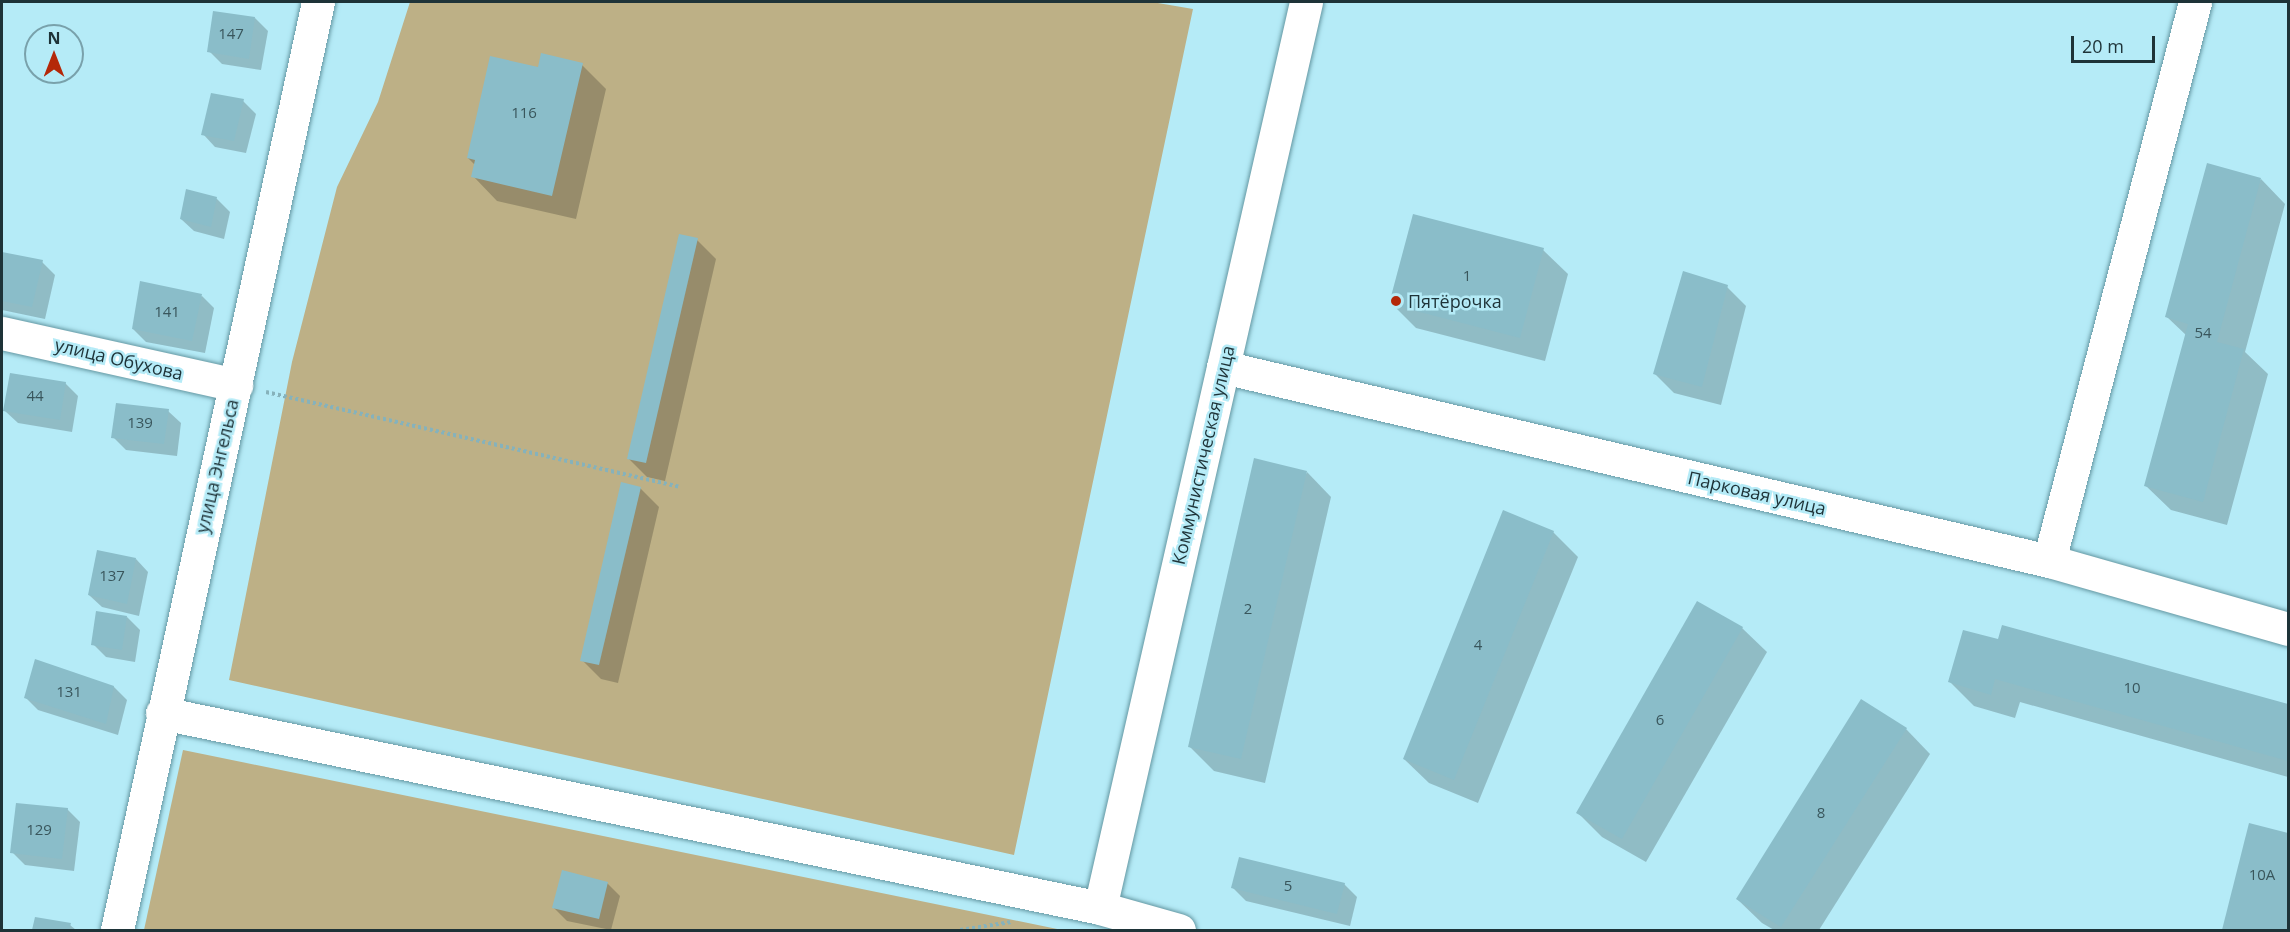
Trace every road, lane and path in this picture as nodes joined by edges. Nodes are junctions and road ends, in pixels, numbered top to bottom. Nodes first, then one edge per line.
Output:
1 (318, 2) edge
2 (1306, 2) edge
3 (2196, 2) edge
4 (2, 333) edge
5 (1223, 367) junction
6 (236, 385) junction
7 (678, 486) dead end
8 (2049, 561) junction
9 (2289, 629) edge
10 (162, 713) junction
11 (1100, 908) junction
12 (117, 930) edge
13 (1179, 930) edge

1 - 6 street, улица Энгельса
2 - 5 street, Коммунистическая улица
3 - 8 street
4 - 6 street, улица Обухова
5 - 8 street, Парковая улица
5 - 11 street, Коммунистическая улица
6 - 7 path
6 - 10 street, улица Энгельса
8 - 9 street, Парковая улица
10 - 11 street
10 - 12 street, улица Энгельса
11 - 13 street

